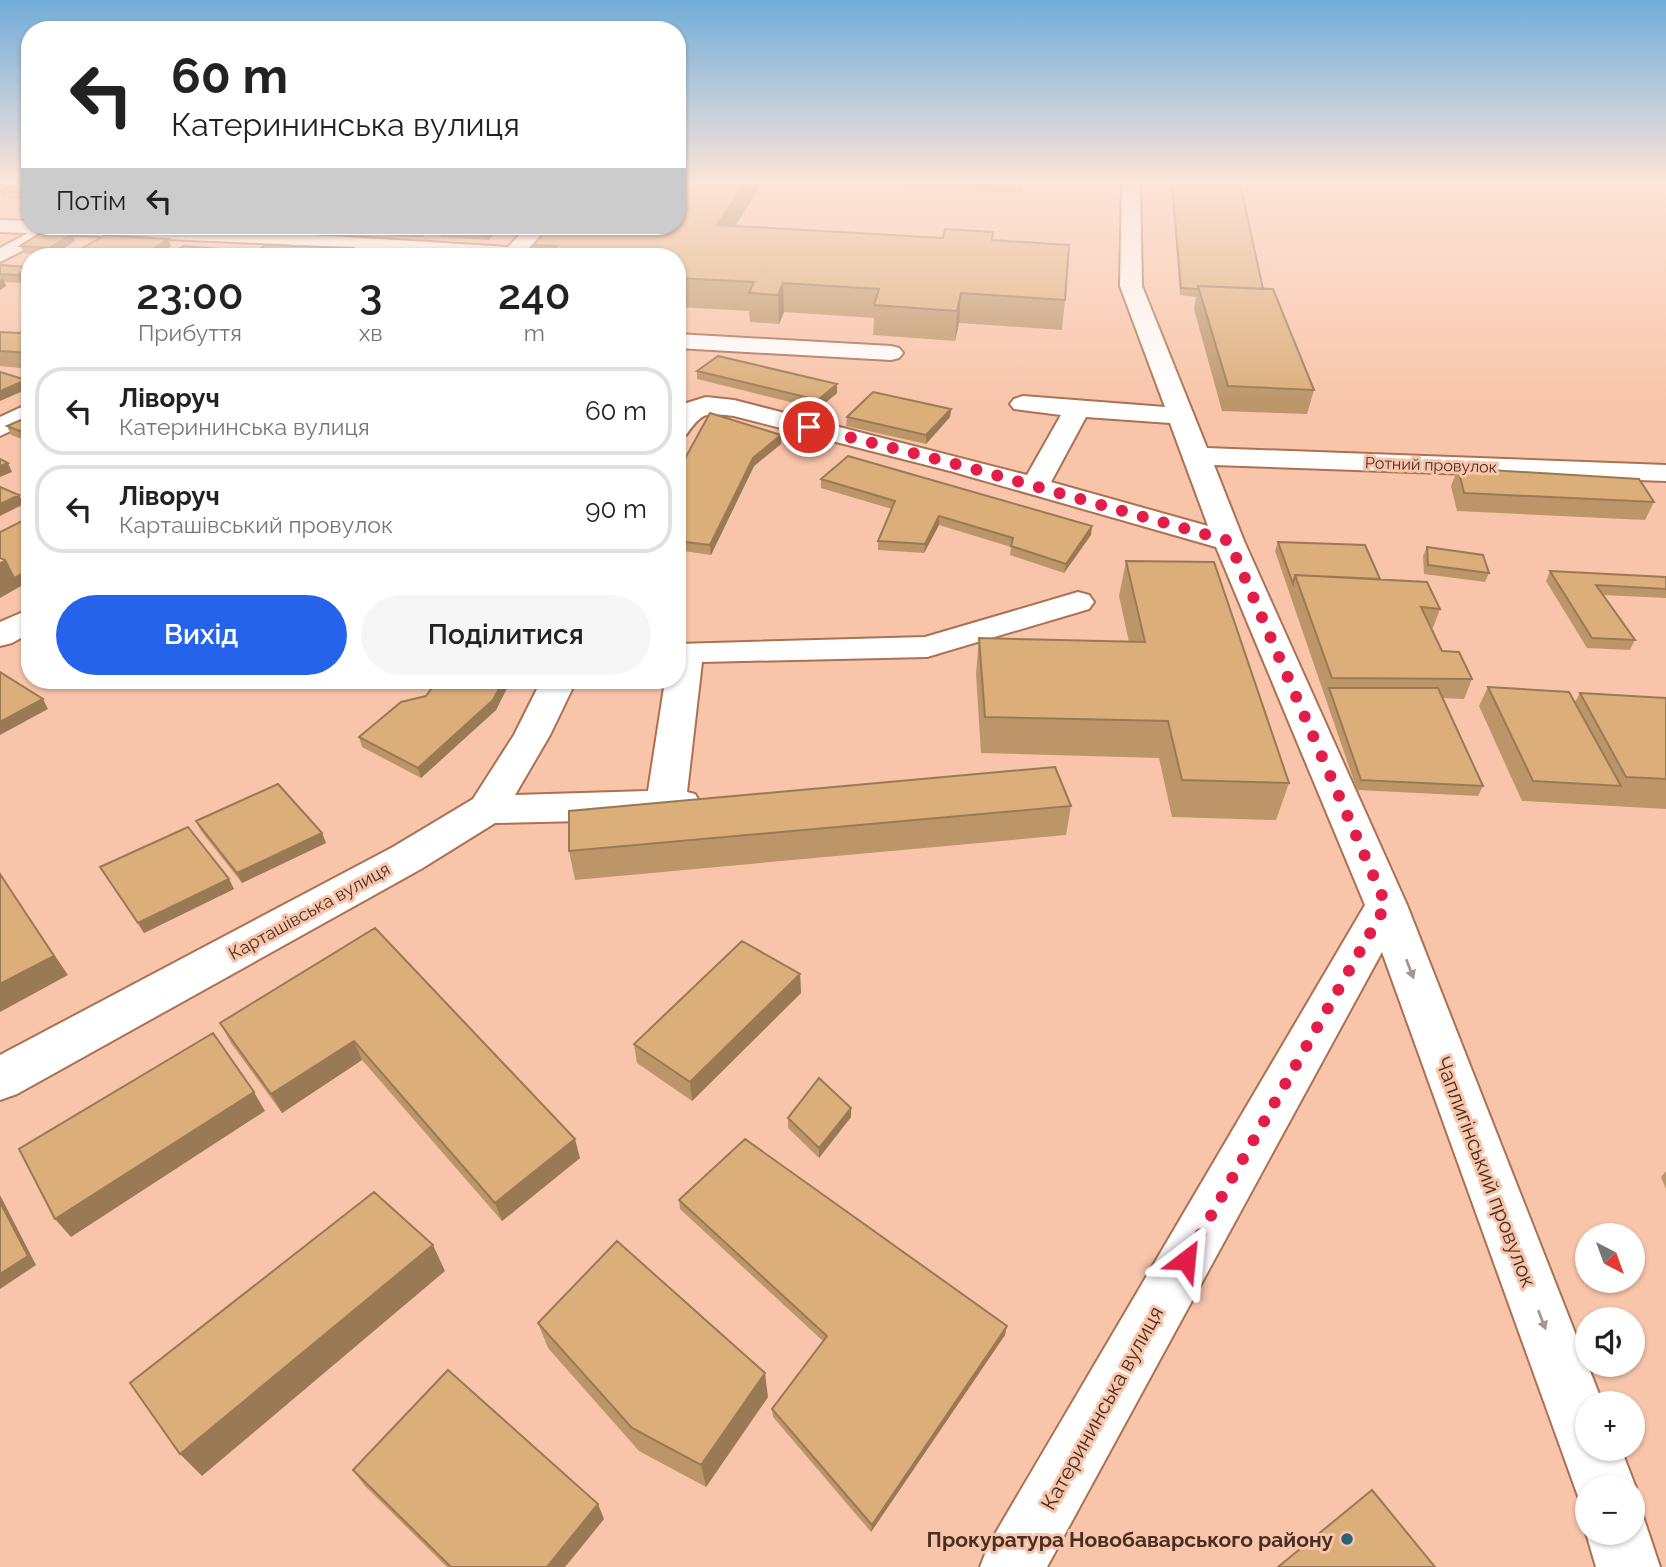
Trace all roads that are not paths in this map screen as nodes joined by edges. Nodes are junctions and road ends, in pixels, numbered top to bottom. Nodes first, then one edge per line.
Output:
1 (1131, 256) edge
2 (686, 342) edge
3 (891, 353) dead end
4 (1023, 404) dead end
5 (1078, 408) junction
6 (686, 414) edge
7 (21, 416) edge
8 (0, 428) edge
9 (1188, 436) junction
10 (1666, 473) edge
11 (1035, 486) junction
12 (1229, 541) junction
13 (1077, 602) dead end
14 (21, 624) edge
15 (0, 636) edge
16 (686, 652) edge
17 (554, 689) edge
18 (680, 689) edge
19 (721, 803) edge
20 (666, 805) junction
21 (487, 809) junction
22 (1386, 905) junction
23 (0, 1079) edge
24 (1575, 1407) edge
25 (1622, 1545) edge
26 (1012, 1567) edge
27 (1628, 1567) edge

1 - 9 street
2 - 3 street
4 - 5 street, Ротний провулок
5 - 9 street, Ротний провулок
5 - 11 street
6 - 11 street
7 - 8 street
9 - 10 street, Ротний провулок
9 - 12 street
11 - 12 street
12 - 22 street
13 - 16 street
14 - 15 street
17 - 21 street, Карташівська вулиця
18 - 20 street
19 - 20 street
20 - 21 street
21 - 23 street, Карташівська вулиця
22 -> 24 street, Чаплигінський провулок
22 - 26 street, Катерининська вулиця
25 - 27 street

